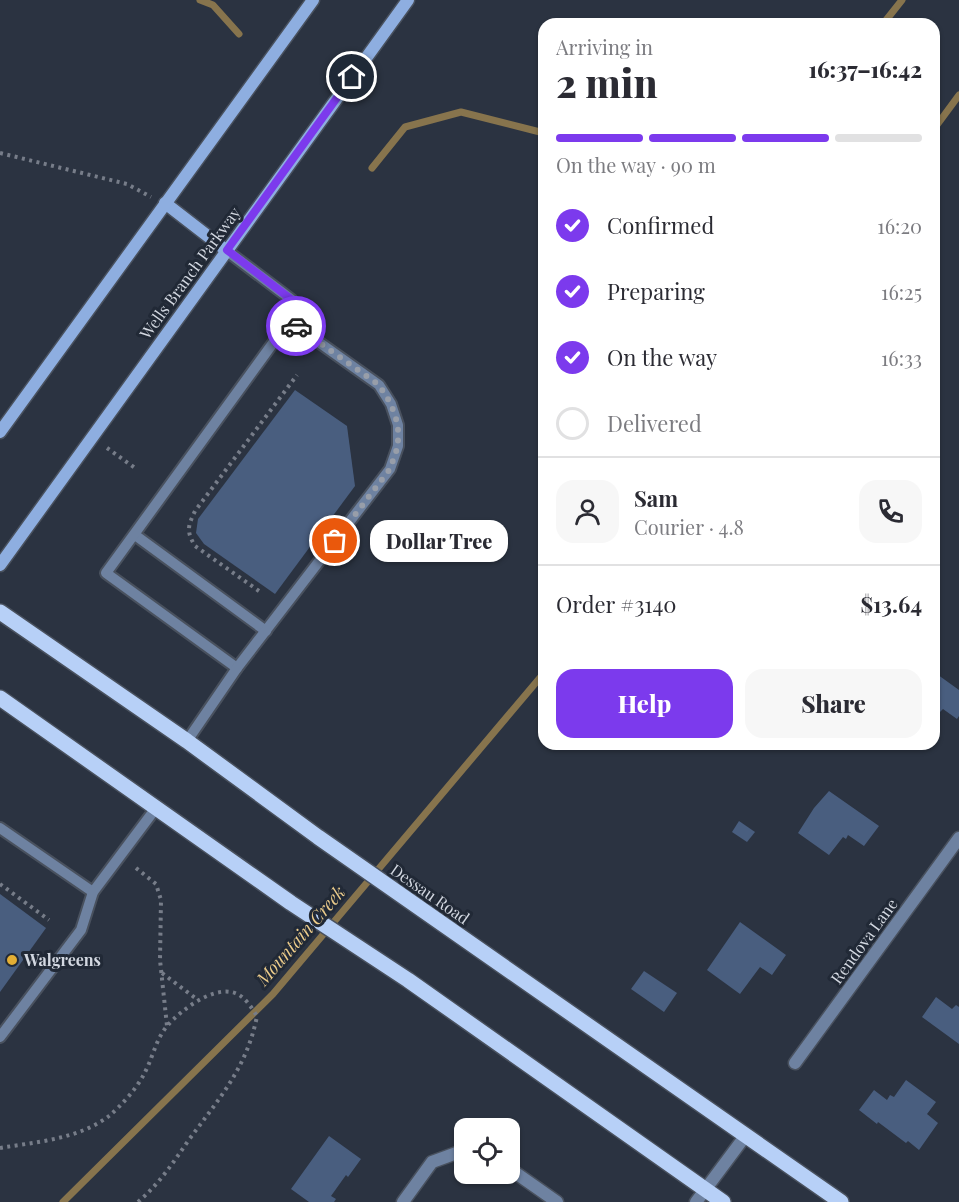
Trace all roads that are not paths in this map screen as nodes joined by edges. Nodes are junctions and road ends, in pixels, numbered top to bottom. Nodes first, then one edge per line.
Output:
1 (313, 0) edge
2 (408, 0) edge
3 (165, 203) junction
4 (227, 250) junction
5 (289, 321) junction
6 (0, 432) edge
7 (135, 535) junction
8 (0, 565) edge
9 (0, 612) edge
10 (266, 631) junction
11 (237, 668) junction
12 (0, 698) edge
13 (187, 741) junction
14 (156, 807) junction
15 (0, 828) edge
16 (959, 838) edge
17 (93, 892) junction
18 (0, 1037) edge
19 (795, 1064) dead end
20 (746, 1135) junction
21 (454, 1154) edge
22 (520, 1176) edge
23 (700, 1196) edge
24 (403, 1202) edge
25 (557, 1202) edge
26 (723, 1202) edge
27 (841, 1202) edge

1 - 3 street
2 - 4 street, Wells Branch Parkway
3 - 4 street
3 - 6 street
4 - 5 lane
4 - 8 street, Wells Branch Parkway
5 - 7 lane
5 - 10 lane
7 - 10 lane
7 - 11 lane
9 - 13 main road, Dessau Road
10 - 11 lane
11 - 13 lane
12 - 14 main road
13 - 20 main road, Dessau Road
14 - 17 lane
14 - 23 main road
15 - 17 lane
16 - 19 street, Rendova Lane
17 - 18 lane
20 - 23 street
20 - 27 main road, Dessau Road
21 - 24 street
22 - 25 street
23 - 26 main road

